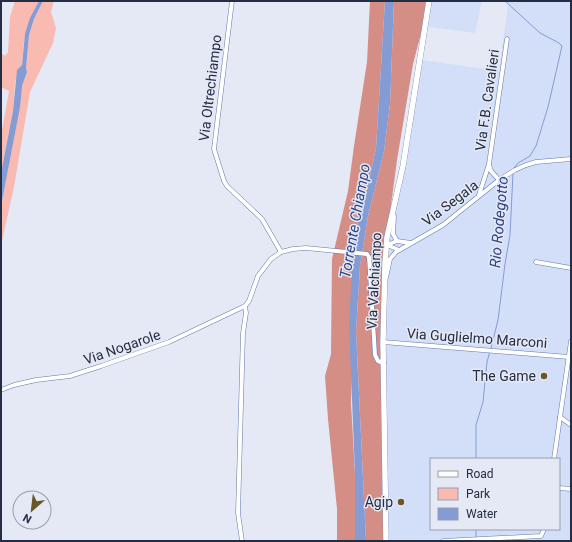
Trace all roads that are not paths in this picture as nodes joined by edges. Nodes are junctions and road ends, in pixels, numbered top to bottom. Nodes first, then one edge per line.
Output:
1 (232, 1) edge
2 (429, 1) edge
3 (507, 39) dead end
4 (570, 160) edge
5 (489, 164) junction
6 (499, 180) junction
7 (479, 196) junction
8 (394, 204) junction
9 (396, 241) junction
10 (411, 244) junction
11 (386, 245) junction
12 (399, 250) junction
13 (281, 252) junction
14 (536, 262) dead end
15 (571, 268) edge
16 (385, 286) junction
17 (245, 306) junction
18 (571, 341) edge
19 (383, 342) junction
20 (570, 357) junction
21 (384, 363) junction
22 (1, 390) edge
23 (560, 417) junction
24 (571, 425) edge
25 (554, 458) edge
26 (560, 488) edge
27 (571, 489) edge
28 (544, 530) edge
29 (242, 541) edge
30 (386, 541) edge
31 (443, 541) edge

1 - 13 street, Via Oltrechiampo
2 - 8 main road, Via Valchiampo
3 - 5 street, Via F.B. Cavalieri
4 - 6 street, Via Segala
5 - 6 street, Via F.B. Cavalieri
5 - 7 street, Via F.B. Cavalieri
6 - 7 street, Via Segala
7 - 10 street, Via Segala
8 - 9 street
8 - 11 main road, Via Valchiampo
9 - 10 street
9 - 11 street
10 - 12 street, Via Segala
11 - 12 street
11 - 16 main road, Via Valchiampo
12 - 16 street
13 - 17 street
13 - 21 street
14 - 15 street
16 - 19 main road, Via Valchiampo
17 - 22 street, Via Nogarole
17 - 29 street
18 - 20 street
19 - 20 street, Via Guglielmo Marconi
19 - 21 main road, Via Valchiampo
20 - 23 street
21 - 30 main road, Via Valchiampo
23 - 24 street
23 - 25 street
26 - 27 street
28 - 31 street

